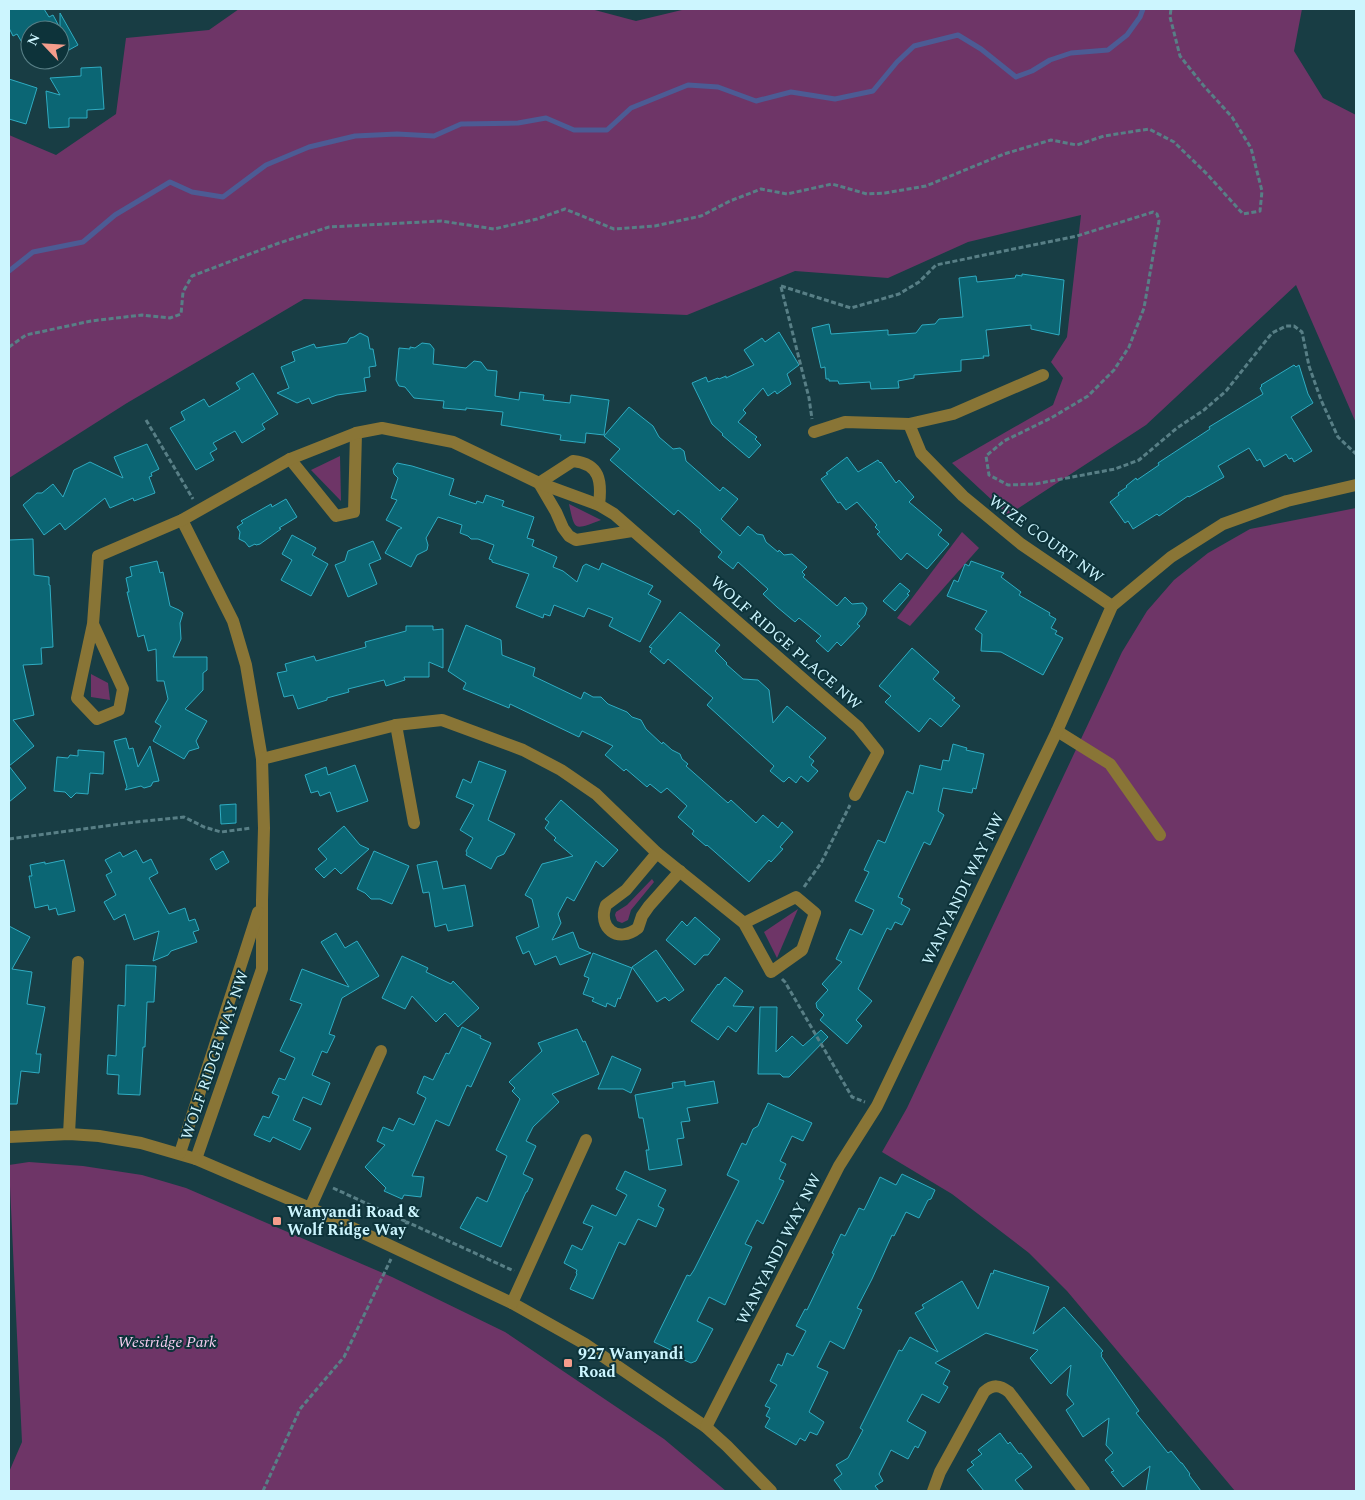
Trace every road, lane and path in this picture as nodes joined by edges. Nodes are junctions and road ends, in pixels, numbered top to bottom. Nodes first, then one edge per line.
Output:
1 (1170, 9) edge
2 (9, 347) edge
3 (1043, 375) dead end
4 (146, 420) dead end
5 (909, 424) junction
6 (814, 432) joint
7 (356, 433) junction
8 (1356, 454) edge
9 (290, 459) junction
10 (539, 483) junction
11 (1356, 485) edge
12 (599, 505) junction
13 (200, 510) junction
14 (182, 520) junction
15 (632, 531) junction
16 (1112, 606) junction
17 (93, 624) junction
18 (396, 725) junction
19 (1057, 731) junction
20 (262, 759) junction
21 (855, 795) joint
22 (414, 823) dead end
23 (264, 828) junction
24 (1160, 835) dead end
25 (9, 839) edge
26 (657, 853) junction
27 (680, 871) junction
28 (796, 897) junction
29 (262, 900) junction
30 (744, 923) junction
31 (78, 962) dead end
32 (771, 972) junction
33 (381, 1051) dead end
34 (877, 1106) junction
35 (69, 1134) junction
36 (9, 1137) edge
37 (586, 1140) dead end
38 (180, 1154) junction
39 (196, 1159) junction
40 (322, 1183) junction
41 (310, 1208) junction
42 (407, 1222) junction
43 (396, 1248) junction
44 (525, 1276) junction
45 (512, 1303) junction
46 (706, 1427) junction
47 (263, 1491) edge
48 (771, 1491) edge
49 (933, 1491) edge
50 (1084, 1491) edge

1 - 2 path
3 - 5 street
4 - 13 path
5 - 6 street
5 - 16 street, WIZE COURT NW
6 - 8 path
7 - 9 street, WOLF RIDGE PLACE NW
7 - 9 street
7 - 10 street, WOLF RIDGE PLACE NW
9 - 13 street, WOLF RIDGE PLACE NW
10 - 12 street, WOLF RIDGE PLACE NW
10 - 12 street
10 - 15 street
11 - 16 street, WANYANDI WAY NW
12 - 15 street, WOLF RIDGE PLACE NW
13 - 14 street, WOLF RIDGE PLACE NW
14 - 17 street, WOLF RIDGE PLACE NW
14 - 20 street, WOLF RIDGE WAY NW
15 - 21 street, WOLF RIDGE PLACE NW
16 - 19 street, WANYANDI WAY NW
17 - 17 street
18 - 20 street
18 - 22 street
18 - 26 street
19 - 24 street
19 - 34 street, WANYANDI WAY NW
20 - 23 street, WOLF RIDGE WAY NW
21 - 28 path
23 - 25 path
23 - 29 street, WOLF RIDGE WAY NW
26 - 27 street
26 - 27 street
27 - 30 street
28 - 30 street
28 - 32 street
29 - 38 street, WOLF RIDGE WAY NW
29 - 39 street, WOLF RIDGE WAY NW
30 - 32 street
31 - 35 street
32 - 34 path
33 - 40 street
34 - 46 street, WANYANDI WAY NW
35 - 36 street
35 - 38 street
37 - 44 street
38 - 39 street
39 - 41 street
40 - 41 street
40 - 42 path
41 - 43 street
42 - 43 path
42 - 44 path
43 - 45 street
43 - 47 path
44 - 45 street
45 - 46 street
46 - 48 street
49 - 50 street

